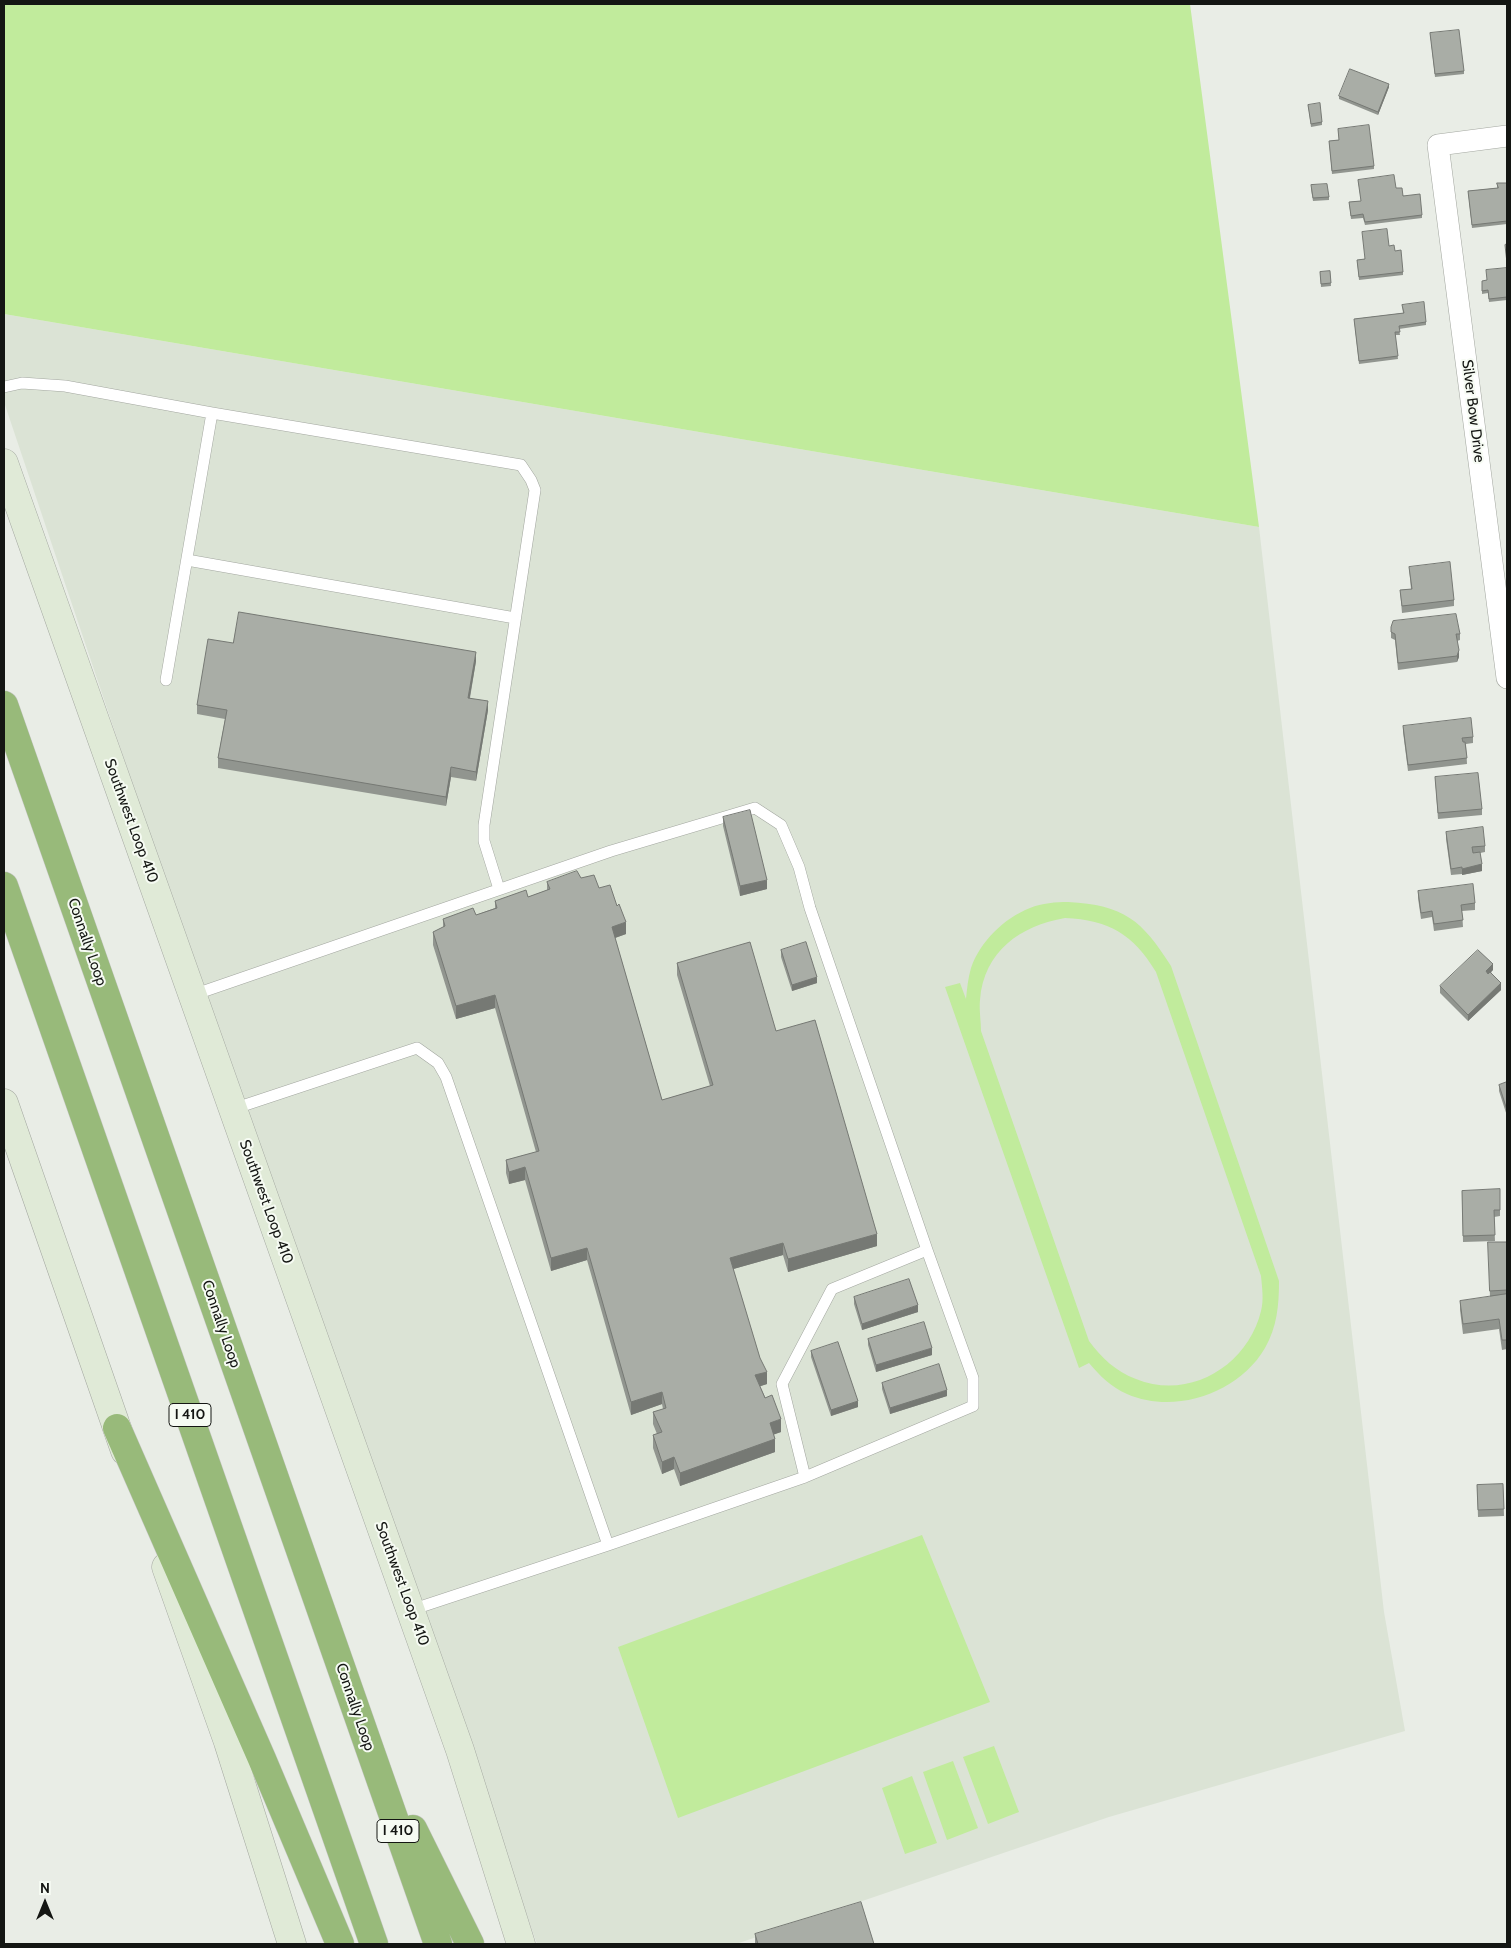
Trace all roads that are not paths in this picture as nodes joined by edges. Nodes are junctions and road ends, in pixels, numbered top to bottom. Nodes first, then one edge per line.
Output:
1 (1507, 136) edge
2 (4, 387) edge
3 (212, 413) junction
4 (4, 463) edge
5 (186, 560) junction
6 (515, 618) junction
7 (1507, 678) edge
8 (166, 680) dead end
9 (4, 704) edge
10 (4, 886) edge
11 (500, 889) junction
12 (193, 995) junction
13 (4, 1103) edge
14 (233, 1109) junction
15 (927, 1250) junction
16 (117, 1428) junction
17 (805, 1477) junction
18 (608, 1545) junction
19 (408, 1612) junction
20 (358, 1718) junction
21 (292, 1944) edge
22 (340, 1944) edge
23 (374, 1944) edge
24 (438, 1944) edge
25 (470, 1944) edge
26 (520, 1944) edge

1 - 7 street, Silver Bow Drive
2 - 3 lane
3 - 5 lane
3 - 6 lane
4 - 12 main road, Southwest Loop 410
5 - 6 lane
5 - 8 lane
6 - 11 lane
9 - 20 highway, Connally Loop / I 410
10 - 23 highway, I 410
11 - 12 lane
11 - 15 lane
12 - 14 main road, Southwest Loop 410
13 - 16 main road
14 - 18 lane
14 - 19 main road, Southwest Loop 410
15 - 17 lane
15 - 17 lane
16 - 21 main road
16 - 22 highway
17 - 18 lane
18 - 19 lane
19 - 26 main road, Southwest Loop 410
20 - 24 highway, Connally Loop / I 410
20 - 25 highway

